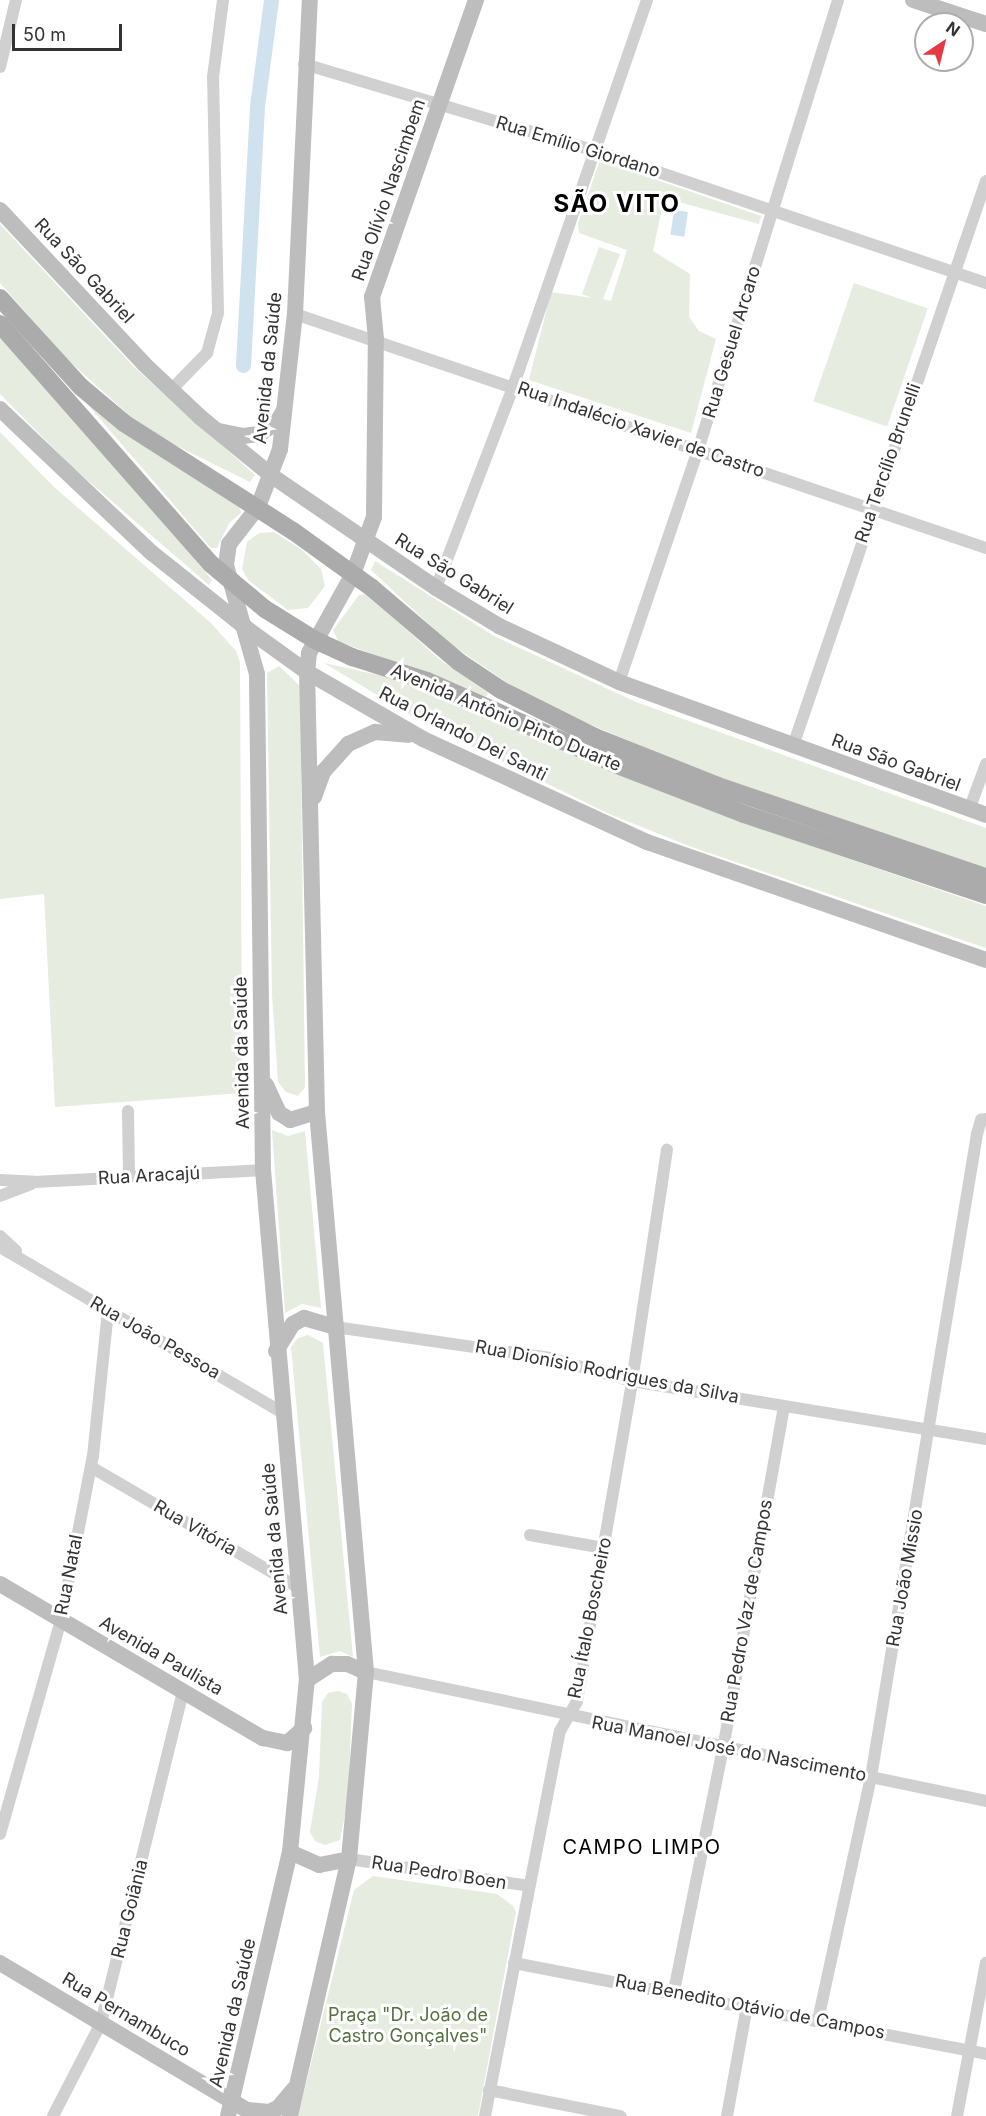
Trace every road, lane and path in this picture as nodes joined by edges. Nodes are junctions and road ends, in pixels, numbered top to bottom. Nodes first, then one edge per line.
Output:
1 (16, 0) edge
2 (223, 0) edge
3 (310, 0) edge
4 (476, 0) edge
5 (647, 0) edge
6 (838, 0) edge
7 (913, 0) edge
8 (986, 24) edge
9 (304, 64) junction
10 (0, 67) edge
11 (440, 105) junction
12 (596, 151) junction
13 (986, 181) edge
14 (0, 210) edge
15 (773, 211) junction
16 (955, 272) junction
17 (986, 283) edge
18 (0, 298) edge
19 (295, 314) junction
20 (0, 324) edge
21 (376, 339) junction
22 (513, 387) junction
23 (171, 390) junction
24 (286, 404) junction
25 (0, 408) edge
26 (212, 427) junction
27 (699, 450) junction
28 (272, 476) junction
29 (258, 507) junction
30 (873, 508) junction
31 (366, 542) junction
32 (986, 548) edge
33 (353, 574) junction
34 (228, 578) junction
35 (436, 588) junction
36 (246, 628) junction
37 (315, 640) junction
38 (307, 672) junction
39 (619, 682) junction
40 (423, 738) junction
41 (793, 746) junction
42 (986, 764) edge
43 (969, 810) junction
44 (310, 812) junction
45 (986, 815) edge
46 (986, 877) edge
47 (986, 896) edge
48 (986, 960) edge
49 (262, 1076) junction
50 (128, 1111) dead end
51 (317, 1112) junction
52 (986, 1119) edge
53 (667, 1150) dead end
54 (263, 1170) junction
55 (129, 1178) junction
56 (0, 1180) edge
57 (35, 1182) junction
58 (0, 1196) edge
59 (0, 1236) edge
60 (0, 1247) edge
61 (27, 1263) junction
62 (108, 1310) junction
63 (335, 1327) junction
64 (276, 1352) junction
65 (632, 1381) junction
66 (784, 1406) junction
67 (283, 1413) junction
68 (930, 1431) junction
69 (986, 1440) edge
70 (91, 1467) junction
71 (530, 1535) dead end
72 (604, 1548) junction
73 (0, 1584) edge
74 (299, 1588) junction
75 (61, 1620) junction
76 (366, 1672) junction
77 (307, 1680) junction
78 (183, 1692) junction
79 (568, 1716) junction
80 (304, 1728) junction
81 (723, 1749) junction
82 (871, 1777) junction
83 (986, 1801) edge
84 (0, 1834) edge
85 (290, 1852) junction
86 (350, 1859) junction
87 (529, 1887) junction
88 (0, 1962) edge
89 (986, 1963) edge
90 (514, 1964) junction
91 (674, 1991) junction
92 (747, 2006) junction
93 (818, 2020) junction
94 (101, 2023) junction
95 (968, 2051) junction
96 (986, 2054) edge
97 (300, 2081) junction
98 (489, 2090) junction
99 (230, 2109) edge
100 (53, 2116) edge
101 (290, 2116) edge
102 (485, 2116) edge
103 (620, 2116) edge
104 (727, 2116) edge
105 (957, 2116) edge

1 - 10 street
2 - 23 street
3 - 9 main road, Avenida da Saúde
4 - 11 main road, Rua Olívio Nascimbem
5 - 12 street
6 - 15 street, Rua Gesuel Arcaro
7 - 8 main road
9 - 11 street, Rua Emílio Giordano
9 - 19 main road, Avenida da Saúde
11 - 12 street, Rua Emílio Giordano
11 - 21 main road, Rua Olívio Nascimbem
12 - 15 street, Rua Emílio Giordano
12 - 22 street
13 - 16 street, Rua Tercílio Brunelli
14 - 23 main road, Rua São Gabriel
15 - 16 street, Rua Emílio Giordano
15 - 27 street, Rua Gesuel Arcaro
16 - 17 street, Rua Emílio Giordano
16 - 30 street, Rua Tercílio Brunelli
18 - 29 main road, Avenida Antônio Pinto Duarte
19 - 21 street, Rua Indalécio Xavier de Castro
19 - 24 main road, Avenida da Saúde
20 - 34 main road, Avenida Antônio Pinto Duarte
21 - 22 street, Rua Indalécio Xavier de Castro
21 - 31 main road, Rua Olívio Nascimbem
22 - 27 street, Rua Indalécio Xavier de Castro
22 - 35 street
23 - 26 main road, Rua São Gabriel
24 - 26 main road
24 - 28 main road, Avenida da Saúde
25 - 36 main road, Rua Orlando Dei Santi
26 - 28 main road, Rua São Gabriel
27 - 30 street, Rua Indalécio Xavier de Castro
27 - 39 street, Rua Gesuel Arcaro
28 - 29 main road, Avenida da Saúde
28 - 31 main road, Rua São Gabriel
29 - 33 main road, Avenida Antônio Pinto Duarte
29 - 34 main road, Avenida da Saúde
30 - 32 street, Rua Indalécio Xavier de Castro
30 - 41 street, Rua Tercílio Brunelli
31 - 33 main road, Rua Olívio Nascimbem
31 - 35 main road, Rua São Gabriel
33 - 37 main road
33 - 46 main road, Avenida Antônio Pinto Duarte
34 - 36 main road, Avenida da Saúde
34 - 37 main road, Avenida Antônio Pinto Duarte
35 - 39 main road, Rua São Gabriel
36 - 38 main road, Rua Orlando Dei Santi
36 - 49 main road, Avenida da Saúde
37 - 38 main road
37 - 47 main road, Avenida Antônio Pinto Duarte
38 - 40 main road, Rua Orlando Dei Santi
38 - 44 main road
39 - 41 main road, Rua São Gabriel
40 - 44 main road
40 - 48 main road, Rua Orlando Dei Santi
41 - 43 main road, Rua São Gabriel
42 - 43 street
43 - 45 main road, Rua São Gabriel
44 - 51 main road
49 - 51 main road
49 - 54 main road, Avenida da Saúde
50 - 55 street
51 - 63 main road
52 - 68 street, Rua João Missio
53 - 65 street, Rua Ítalo Boscheiro
54 - 55 street, Rua Aracajú
54 - 64 main road, Avenida da Saúde
55 - 57 street, Rua Aracajú
56 - 57 street, Rua Aracajú
57 - 58 street, Rua Aracajú
59 - 61 street, Rua João Pessoa
60 - 61 street, Rua João Pessoa
61 - 62 street, Rua João Pessoa
62 - 67 street, Rua João Pessoa
62 - 70 street, Rua Natal
63 - 64 main road
63 - 65 street, Rua Dionísio Rodrigues da Silva
63 - 76 main road
64 - 67 main road, Avenida da Saúde
65 - 66 street, Rua Dionísio Rodrigues da Silva
65 - 72 street, Rua Ítalo Boscheiro
66 - 68 street, Rua Dionísio Rodrigues da Silva
66 - 81 street, Rua Pedro Vaz de Campos
67 - 74 main road, Avenida da Saúde
68 - 69 street, Rua Dionísio Rodrigues da Silva
68 - 82 street, Rua João Missio
70 - 74 street, Rua Vitória
70 - 75 street, Rua Natal
71 - 72 street
72 - 79 street, Rua Ítalo Boscheiro
73 - 75 main road, Avenida Paulista
74 - 77 main road, Avenida da Saúde
75 - 78 main road, Avenida Paulista
75 - 84 street, Rua Natal
76 - 77 main road
76 - 79 street, Rua Manoel José do Nascimento
76 - 86 main road
77 - 80 main road, Avenida da Saúde
78 - 80 main road, Avenida Paulista
78 - 94 street, Rua Goiânia
79 - 81 street, Rua Manoel José do Nascimento
79 - 87 street, Rua Ítalo Boscheiro
80 - 85 main road, Avenida da Saúde
81 - 82 street, Rua Manoel José do Nascimento
81 - 91 street, Rua Pedro Vaz de Campos
82 - 83 street, Rua Manoel José do Nascimento
82 - 93 street, Rua João Missio
85 - 86 main road
85 - 99 main road, Avenida da Saúde
86 - 87 street, Rua Pedro Boen
86 - 97 main road
87 - 90 street, Rua Ítalo Boscheiro
88 - 94 main road, Rua Pernambuco
89 - 95 street
90 - 91 street, Rua Benedito Otávio de Campos
90 - 98 street, Rua Ítalo Boscheiro
91 - 92 street, Rua Benedito Otávio de Campos
92 - 93 street, Rua Benedito Otávio de Campos
92 - 104 street
93 - 95 street, Rua Benedito Otávio de Campos
94 - 99 main road, Rua Pernambuco
94 - 100 street, Rua Goiânia
95 - 96 street, Rua Benedito Otávio de Campos
95 - 105 street
97 - 99 main road, Rua Pernambuco
97 - 101 main road
98 - 102 street, Rua Ítalo Boscheiro
98 - 103 street

